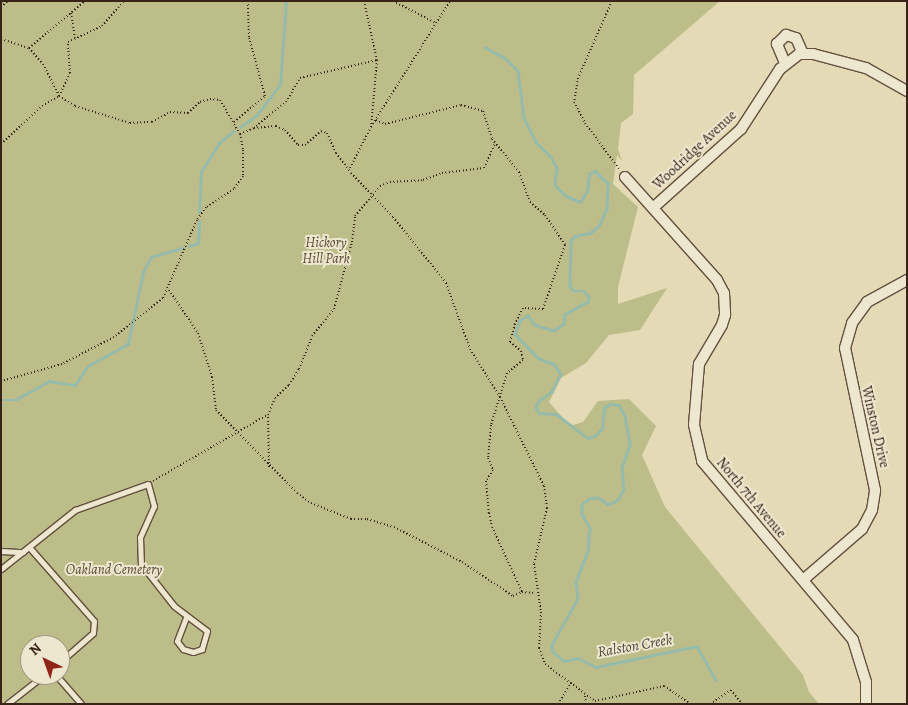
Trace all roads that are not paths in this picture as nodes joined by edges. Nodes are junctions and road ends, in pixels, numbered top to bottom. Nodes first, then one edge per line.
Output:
1 (802, 54) junction
2 (785, 63) junction
3 (907, 91) edge
4 (625, 177) road end
5 (654, 207) junction
6 (907, 280) edge
7 (28, 547) junction
8 (1, 551) edge
9 (23, 552) junction
10 (1, 569) edge
11 (803, 580) junction
12 (186, 617) junction
13 (70, 653) edge
14 (31, 685) edge
15 (65, 685) edge
16 (7, 704) edge
17 (81, 704) edge
18 (866, 704) edge

1 - 2 street, Woodridge Avenue
1 - 2 street
1 - 3 street
2 - 5 street, Woodridge Avenue
4 - 5 street, North 7th Avenue
5 - 11 street, North 7th Avenue
6 - 11 street, Winston Drive
7 - 9 lane
7 - 12 lane
7 - 13 lane
8 - 9 lane
9 - 10 lane
11 - 18 street, North 7th Avenue
12 - 12 lane
14 - 16 lane
15 - 17 lane

